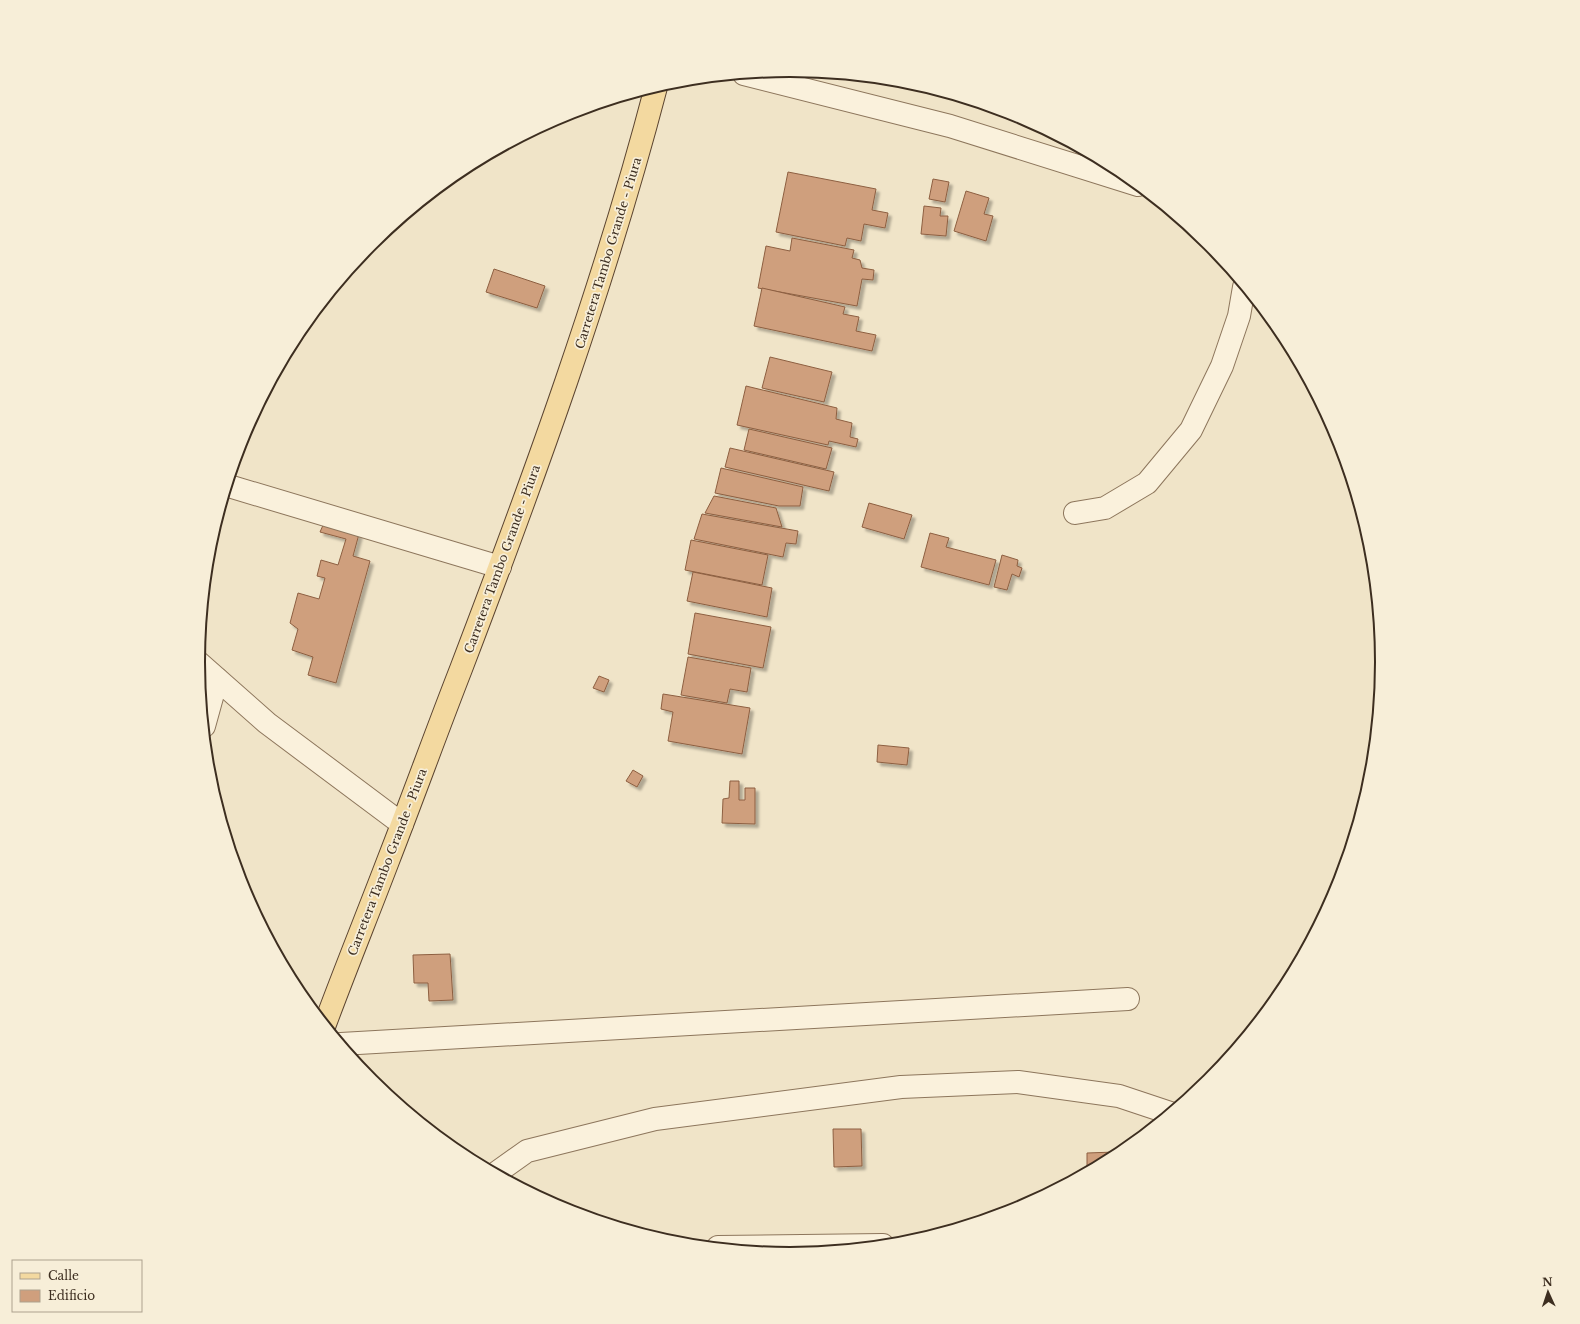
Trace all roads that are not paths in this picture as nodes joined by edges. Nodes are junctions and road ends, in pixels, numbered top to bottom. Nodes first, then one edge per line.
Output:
1 (759, 78) edge
2 (654, 93) edge
3 (1120, 179) edge
4 (1243, 292) edge
5 (232, 487) dead end
6 (1075, 512) dead end
7 (500, 567) junction
8 (205, 668) edge
9 (217, 679) junction
10 (207, 714) edge
11 (402, 824) junction
12 (1128, 999) dead end
13 (327, 1019) edge
14 (347, 1044) edge
15 (1165, 1111) edge
16 (500, 1170) edge
17 (767, 1246) edge
18 (832, 1246) edge

1 - 3 street
2 - 7 main road, Carretera Tambo Grande - Piura
4 - 6 street
5 - 7 street
7 - 11 main road, Carretera Tambo Grande - Piura
8 - 9 street
9 - 10 street
9 - 11 street
11 - 13 main road, Carretera Tambo Grande - Piura
12 - 14 street
15 - 16 street
17 - 18 street

